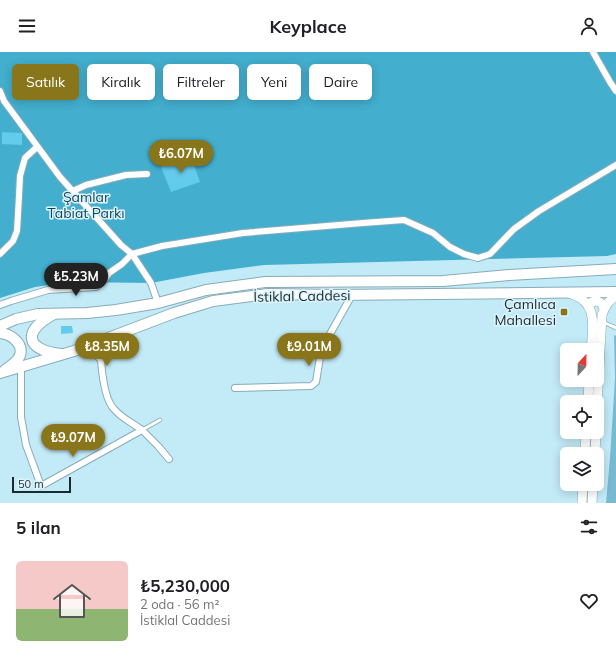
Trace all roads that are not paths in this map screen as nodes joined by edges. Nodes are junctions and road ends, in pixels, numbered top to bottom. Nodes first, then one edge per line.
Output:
1 (593, 52) edge
2 (0, 91) edge
3 (616, 91) edge
4 (37, 147) junction
5 (616, 166) edge
6 (147, 174) dead end
7 (73, 192) junction
8 (0, 254) edge
9 (132, 254) junction
10 (616, 269) edge
11 (567, 292) junction
12 (616, 292) edge
13 (352, 295) junction
14 (616, 296) edge
15 (158, 303) junction
16 (0, 305) edge
17 (589, 307) junction
18 (604, 308) junction
19 (54, 314) junction
20 (602, 321) junction
21 (0, 326) edge
22 (616, 328) edge
23 (0, 333) edge
24 (120, 334) junction
25 (591, 343) edge
26 (87, 346) junction
27 (63, 354) junction
28 (101, 360) junction
29 (21, 367) junction
30 (0, 373) edge
31 (235, 388) dead end
32 (598, 395) edge
33 (160, 420) dead end
34 (142, 430) junction
35 (169, 460) dead end
36 (583, 491) edge
37 (593, 491) edge
38 (582, 503) edge
39 (592, 503) edge

1 - 3 street
2 - 4 street
4 - 7 street
4 - 8 street
5 - 9 street
6 - 7 street
7 - 9 street
9 - 15 street
9 - 16 street
10 - 15 main road, İstiklal Caddesi
11 - 12 main road, İstiklal Caddesi
11 - 13 main road, İstiklal Caddesi
11 - 17 main road
13 - 24 main road, İstiklal Caddesi
13 - 31 street
14 - 18 main road
15 - 19 main road, İstiklal Caddesi
17 - 18 main road
17 - 25 main road
18 - 20 main road
19 - 21 main road, İstiklal Caddesi
19 - 27 main road
20 - 22 lane
20 - 32 main road
23 - 30 main road
24 - 26 main road, İstiklal Caddesi
24 - 28 street
26 - 27 main road, İstiklal Caddesi
26 - 28 street
27 - 29 main road, İstiklal Caddesi
28 - 34 street
29 - 30 main road, İstiklal Caddesi
29 - 34 street
33 - 34 lane
34 - 35 street
36 - 38 main road
37 - 39 main road

